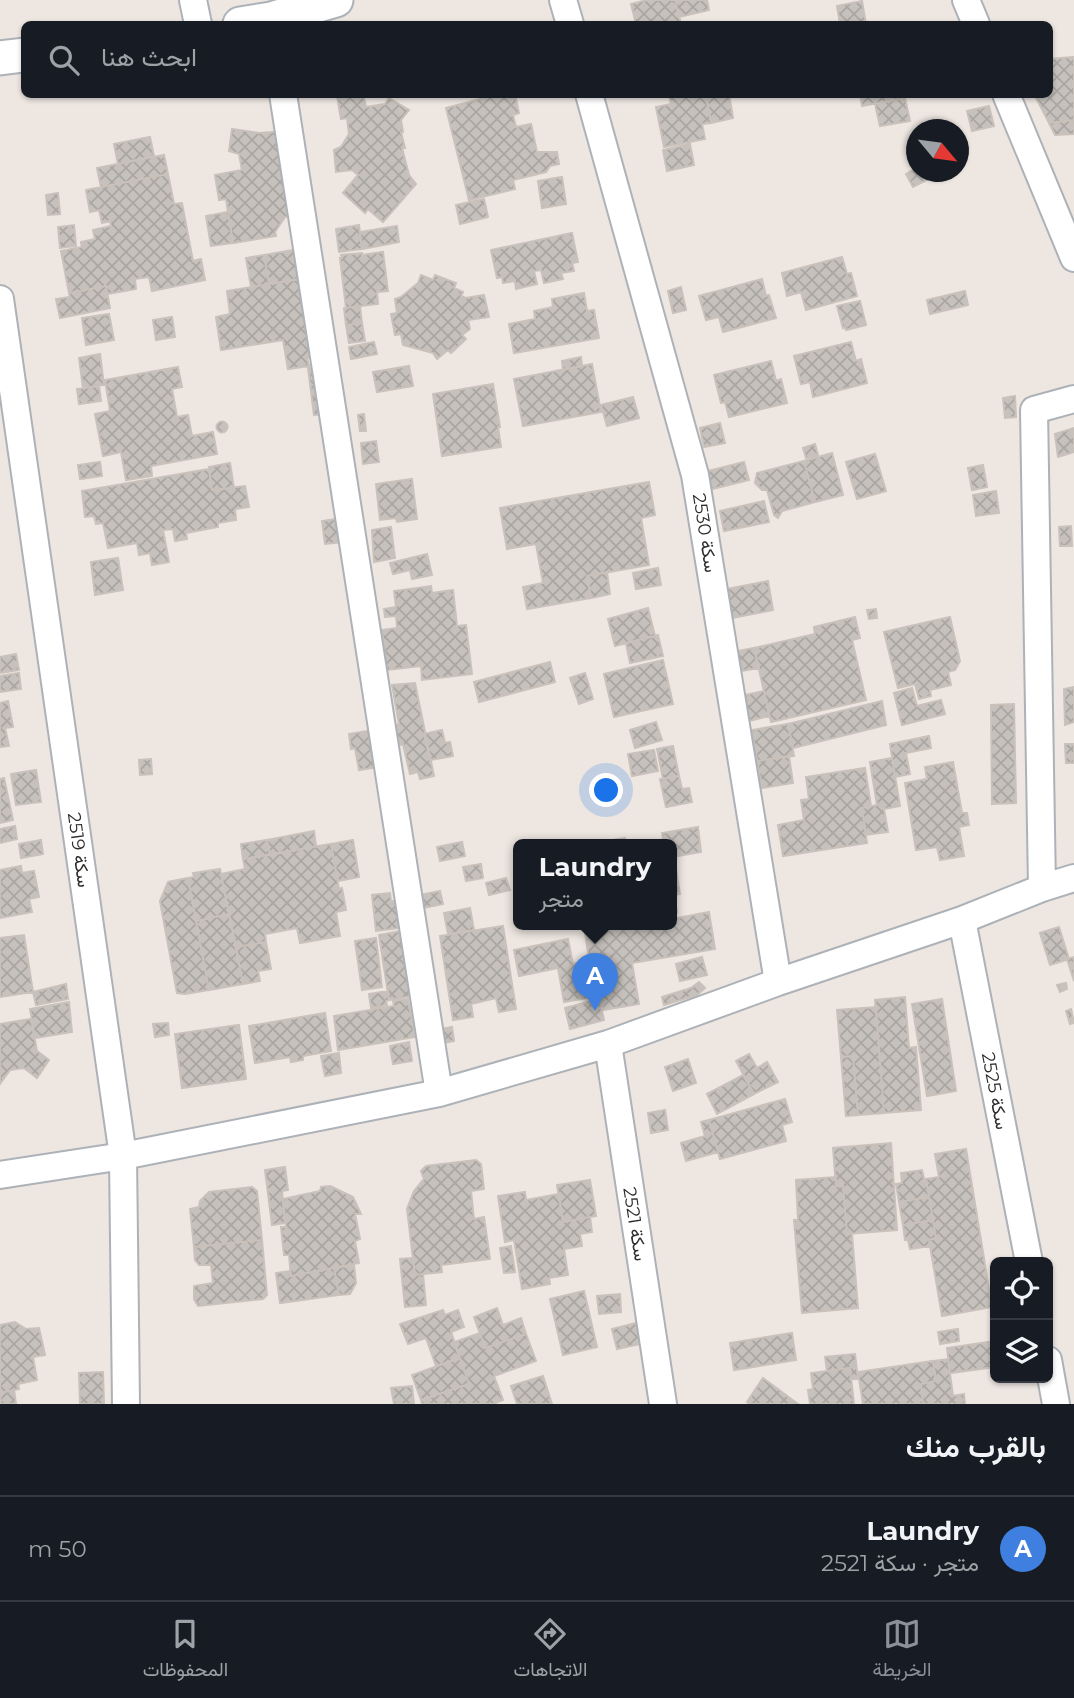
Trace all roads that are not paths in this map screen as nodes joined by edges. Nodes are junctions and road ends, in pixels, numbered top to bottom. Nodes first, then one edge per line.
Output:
1 (193, 0) edge
2 (336, 0) edge
3 (563, 0) edge
4 (966, 0) edge
5 (197, 21) edge
6 (268, 21) edge
7 (569, 21) edge
8 (975, 21) edge
9 (21, 55) edge
10 (0, 58) edge
11 (284, 98) edge
12 (590, 98) edge
13 (1008, 98) edge
14 (1074, 258) edge
15 (0, 299) edge
16 (1074, 399) edge
17 (1074, 878) edge
18 (1042, 888) junction
19 (962, 920) junction
20 (778, 982) junction
21 (608, 1044) junction
22 (439, 1093) junction
23 (123, 1156) junction
24 (0, 1175) edge
25 (1028, 1257) edge
26 (1052, 1383) edge
27 (126, 1404) edge
28 (663, 1404) edge
29 (1056, 1404) edge

1 - 5 street
2 - 6 street
3 - 7 street
4 - 8 street
9 - 10 street
11 - 22 street
12 - 20 street, سكة 2530
13 - 14 street
15 - 23 street, سكة 2519
16 - 18 street
17 - 18 street
18 - 19 street
19 - 20 street
19 - 25 street, سكة 2525
20 - 21 street
21 - 22 street
21 - 28 street, سكة 2521
22 - 23 street
23 - 24 street
23 - 27 street, سكة 2519
26 - 29 street

